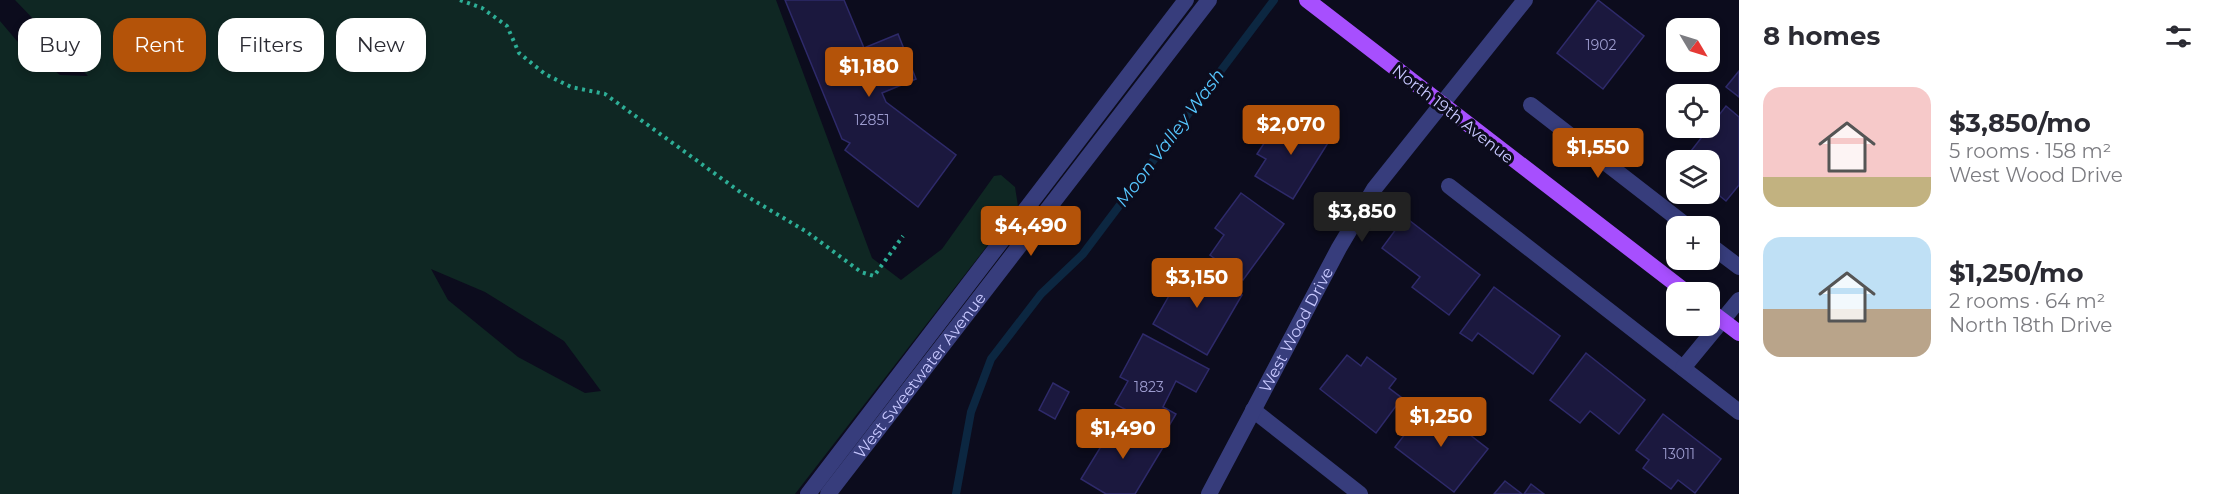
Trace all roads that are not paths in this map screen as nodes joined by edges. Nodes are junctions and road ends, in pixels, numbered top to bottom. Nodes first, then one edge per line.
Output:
1 (1186, 0) edge
2 (1209, 0) edge
3 (1525, 0) edge
4 (1310, 3) edge
5 (1441, 105) junction
6 (1531, 105) dead end
7 (1449, 186) dead end
8 (1674, 216) edge
9 (1720, 253) edge
10 (1739, 267) edge
11 (1673, 282) edge
12 (1739, 300) edge
13 (1720, 313) edge
14 (1720, 319) edge
15 (1739, 333) edge
16 (1703, 336) edge
17 (1683, 368) junction
18 (1252, 410) junction
19 (1739, 412) edge
20 (808, 494) edge
21 (828, 494) edge
22 (1209, 494) edge
23 (1360, 494) edge

1 - 20 street, West Sweetwater Avenue
2 - 21 street, West Sweetwater Avenue
3 - 5 street, West Wood Drive
4 - 5 main road, North 19th Avenue
5 - 11 main road, North 19th Avenue
5 - 18 street, West Wood Drive
6 - 8 street
7 - 17 street
9 - 10 street
12 - 13 street
14 - 15 main road
16 - 17 street
17 - 19 street
18 - 22 street, West Wood Drive
18 - 23 street

